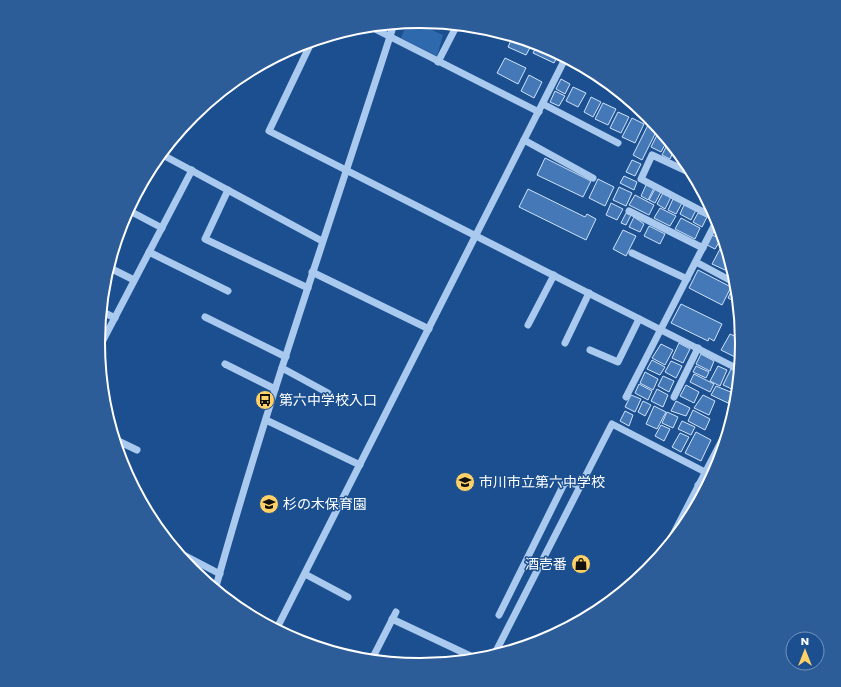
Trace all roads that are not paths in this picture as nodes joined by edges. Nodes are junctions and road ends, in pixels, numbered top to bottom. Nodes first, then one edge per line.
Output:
1 (392, 30) edge
2 (454, 30) edge
3 (379, 31) edge
4 (390, 37) junction
5 (308, 49) edge
6 (438, 62) junction
7 (564, 63) edge
8 (543, 104) junction
9 (538, 112) junction
10 (524, 140) junction
11 (618, 143) dead end
12 (166, 157) edge
13 (347, 169) junction
14 (192, 170) junction
15 (685, 171) edge
16 (594, 178) dead end
17 (228, 190) junction
18 (630, 211) dead end
19 (134, 213) edge
20 (708, 214) edge
21 (714, 227) edge
22 (162, 228) junction
23 (476, 236) junction
24 (322, 241) junction
25 (703, 248) junction
26 (149, 252) junction
27 (632, 253) dead end
28 (696, 262) junction
29 (114, 270) edge
30 (312, 272) junction
31 (554, 276) junction
32 (687, 279) junction
33 (134, 280) junction
34 (729, 280) edge
35 (308, 288) junction
36 (228, 291) dead end
37 (589, 293) junction
38 (107, 314) edge
39 (205, 317) dead end
40 (115, 318) junction
41 (640, 319) junction
42 (528, 325) dead end
43 (428, 329) junction
44 (662, 330) junction
45 (105, 335) edge
46 (565, 343) dead end
47 (698, 348) junction
48 (590, 350) dead end
49 (286, 357) junction
50 (225, 364) dead end
51 (735, 367) edge
52 (282, 368) junction
53 (276, 389) junction
54 (328, 393) dead end
55 (626, 397) dead end
56 (674, 397) dead end
57 (266, 420) junction
58 (121, 442) edge
59 (718, 446) edge
60 (137, 450) dead end
61 (360, 465) junction
62 (705, 472) junction
63 (698, 485) junction
64 (579, 486) junction
65 (701, 487) edge
66 (675, 530) edge
67 (188, 557) edge
68 (220, 574) junction
69 (305, 574) junction
70 (217, 585) edge
71 (348, 597) dead end
72 (396, 612) dead end
73 (498, 615) dead end
74 (392, 619) junction
75 (279, 625) edge
76 (497, 649) edge
77 (374, 655) edge
78 (468, 655) edge

1 - 4 street
2 - 6 street
3 - 4 street
4 - 6 street
4 - 13 street
5 - 13 street
6 - 9 street
7 - 8 street
8 - 9 street
8 - 11 street
9 - 10 street
10 - 16 street
10 - 23 street
12 - 14 street
13 - 23 street
13 - 24 street
14 - 17 street
14 - 22 street
15 - 20 street
17 - 24 street
17 - 35 street
18 - 25 street
19 - 22 street
21 - 25 street
22 - 26 street
23 - 31 street
23 - 43 street
24 - 30 street
25 - 28 street
26 - 33 street
26 - 36 street
27 - 32 street
28 - 32 street
28 - 34 street
29 - 33 street
30 - 35 street
30 - 43 street
31 - 37 street
31 - 42 street
32 - 44 street
33 - 40 street
35 - 49 street
37 - 41 street
37 - 46 street
38 - 40 street
39 - 49 street
40 - 45 street
41 - 44 street
41 - 48 street
43 - 61 street
44 - 47 street
44 - 55 street
47 - 51 street
47 - 56 street
49 - 52 street
50 - 53 street
52 - 53 street
52 - 54 street
53 - 57 street
57 - 61 street
57 - 68 street
58 - 60 street
59 - 62 street
61 - 69 street
62 - 63 street
62 - 64 street
63 - 65 street
63 - 66 street
64 - 73 street
64 - 76 street
67 - 68 street
68 - 70 street
69 - 71 street
69 - 75 street
72 - 74 street
74 - 77 street
74 - 78 street

